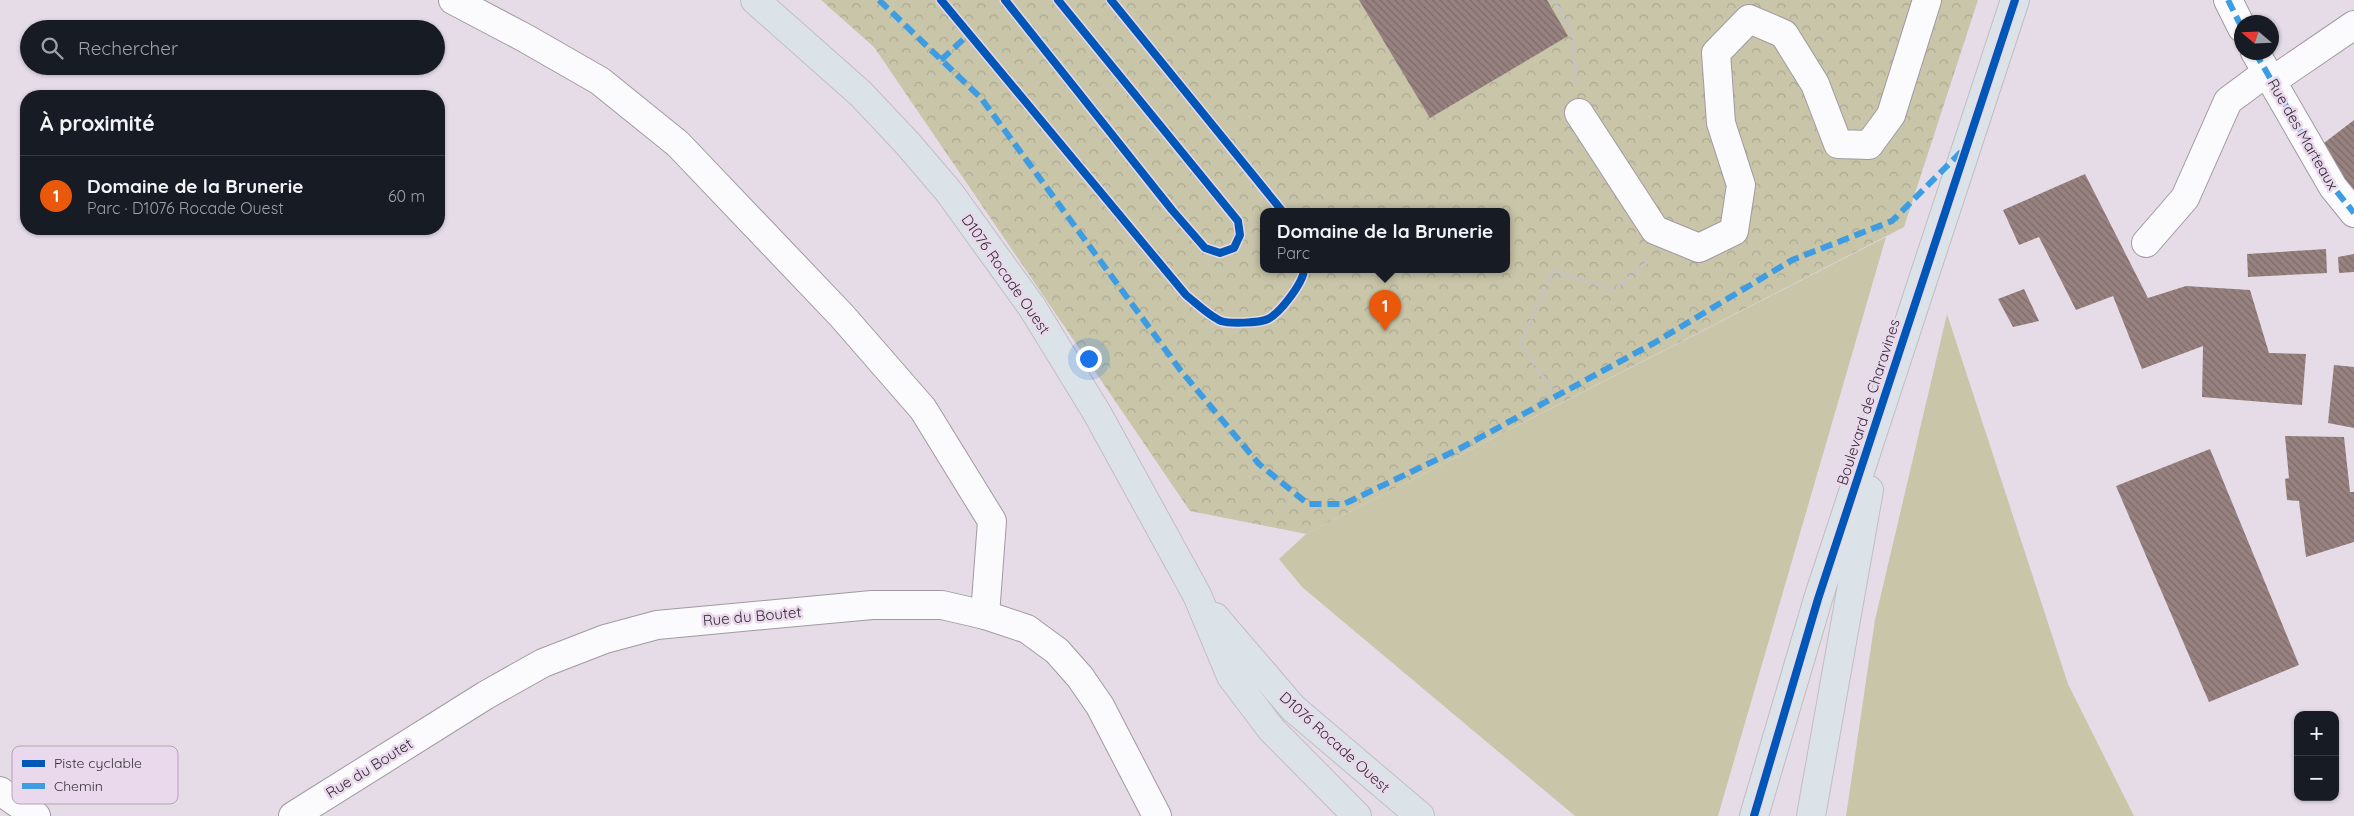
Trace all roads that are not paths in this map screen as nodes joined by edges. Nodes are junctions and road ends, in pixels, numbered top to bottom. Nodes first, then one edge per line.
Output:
1 (454, 0) edge
2 (755, 0) edge
3 (1927, 0) edge
4 (2015, 0) edge
5 (2228, 0) edge
6 (2236, 15) edge
7 (2354, 25) edge
8 (2265, 68) edge
9 (1579, 113) road end
10 (2354, 213) edge
11 (2146, 243) dead end
12 (1888, 384) junction
13 (1197, 595) junction
14 (985, 614) junction
15 (0, 791) edge
16 (12, 799) edge
17 (19, 804) edge
18 (36, 816) edge
19 (293, 816) edge
20 (1156, 816) edge
21 (1357, 816) edge
22 (1420, 816) edge
23 (1754, 816) edge
24 (1812, 816) edge

1 - 14 street
2 - 13 main road, D1076 Rocade Ouest
3 - 9 street
4 - 12 main road, Boulevard de Charavines
5 - 6 street
7 - 8 street
8 - 10 street, Rue des Marteaux
8 - 11 street
12 - 23 main road, Boulevard de Charavines
12 - 24 main road, Boulevard de Charavines
13 - 21 main road, D1076 Rocade Ouest
13 - 22 main road, D1076 Rocade Ouest
14 - 19 street, Rue du Boutet
14 - 20 street, Rue du Boutet
15 - 16 street
17 - 18 street

